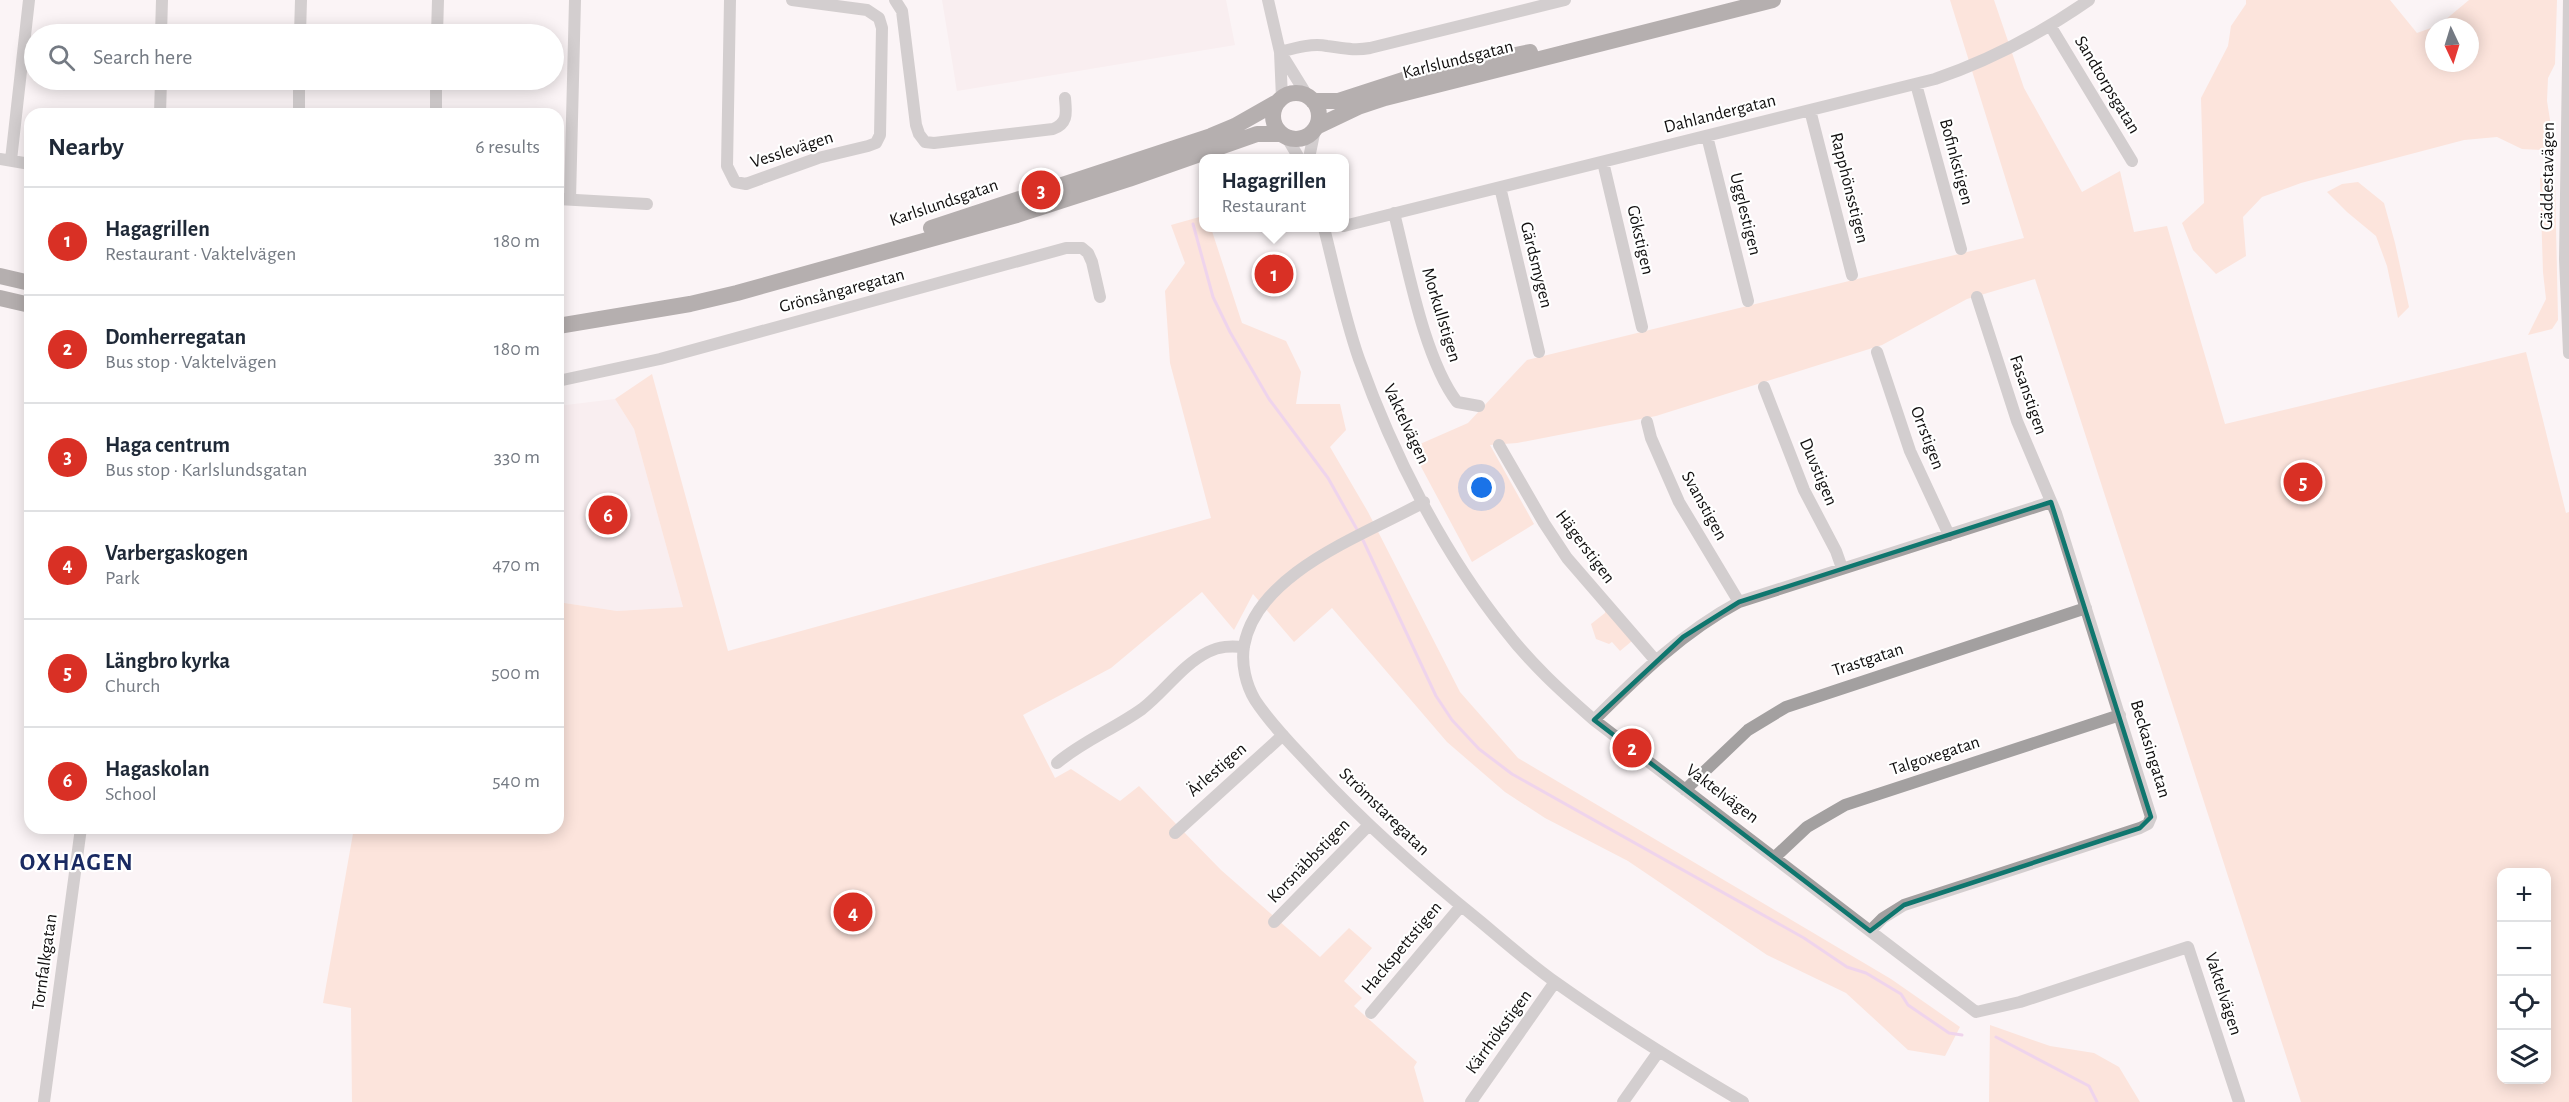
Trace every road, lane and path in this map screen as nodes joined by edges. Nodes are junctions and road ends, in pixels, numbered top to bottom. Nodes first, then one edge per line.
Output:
1 (29, 0) edge
2 (162, 0) edge
3 (301, 0) edge
4 (438, 0) edge
5 (575, 0) edge
6 (730, 0) edge
7 (792, 0) edge
8 (895, 0) edge
9 (1268, 0) edge
10 (1566, 0) edge
11 (1773, 0) edge
12 (2089, 0) edge
13 (2569, 0) edge
14 (1546, 2) edge
15 (25, 24) edge
16 (161, 24) edge
17 (300, 24) edge
18 (437, 24) edge
19 (2051, 27) junction
20 (24, 33) edge
21 (1611, 39) junction
22 (1280, 52) junction
23 (1916, 84) junction
24 (161, 90) edge
25 (299, 90) edge
26 (436, 90) edge
27 (1065, 98) dead end
28 (1311, 99) junction
29 (1281, 100) junction
30 (160, 108) edge
31 (299, 108) edge
32 (436, 108) edge
33 (1810, 110) junction
34 (1316, 128) junction
35 (1284, 135) junction
36 (1707, 136) junction
37 (1199, 154) edge
38 (1200, 154) edge
39 (1296, 154) edge
40 (1310, 154) edge
41 (5, 159) edge
42 (2132, 161) dead end
43 (1603, 162) junction
44 (24, 163) edge
45 (1500, 187) junction
46 (564, 199) edge
47 (647, 204) dead end
48 (1394, 213) junction
49 (1349, 225) edge
50 (1329, 232) edge
51 (1961, 249) dead end
52 (1852, 275) dead end
53 (0, 276) edge
54 (790, 278) junction
55 (24, 282) edge
56 (1100, 297) dead end
57 (1977, 297) dead end
58 (0, 298) edge
59 (1748, 301) dead end
60 (24, 304) edge
61 (564, 323) edge
62 (1642, 327) dead end
63 (1539, 352) dead end
64 (1877, 352) dead end
65 (2569, 353) edge
66 (564, 380) edge
67 (1764, 387) dead end
68 (1479, 406) dead end
69 (1647, 422) dead end
70 (1499, 445) dead end
71 (1424, 502) junction
72 (2051, 502) junction
73 (1949, 535) junction
74 (1842, 568) junction
75 (1739, 603) junction
76 (2086, 608) junction
77 (1244, 647) junction
78 (1656, 661) junction
79 (2120, 715) junction
80 (1594, 720) junction
81 (1283, 735) junction
82 (1057, 763) dead end
83 (1685, 790) junction
84 (1369, 825) junction
85 (1175, 833) dead end
86 (80, 834) edge
87 (1775, 857) junction
88 (1461, 906) junction
89 (1274, 922) dead end
90 (1870, 931) junction
91 (1555, 982) junction
92 (1371, 1014) dead end
93 (1659, 1051) junction
94 (44, 1102) edge
95 (1471, 1102) edge
96 (1623, 1102) edge
97 (1743, 1102) edge
98 (2239, 1102) edge

1 - 15 street
2 - 16 street
3 - 17 street
4 - 18 street
5 - 46 street
6 - 7 street, Vesslevägen
8 - 27 street
9 - 22 street
10 - 14 street
11 - 21 main road, Karlslundsgatan
12 - 19 street, Dahlandergatan
13 - 65 street, Gäddestavägen
14 - 22 street
19 - 23 street, Dahlandergatan
19 - 42 street, Sandtorpsgatan
20 - 41 street
21 - 28 main road, Karlslundsgatan
21 - 34 main road, Karlslundsgatan
22 - 28 street
22 - 29 street
23 - 33 street, Dahlandergatan
23 - 51 street, Bofinkstigen
24 - 30 street
25 - 31 street
26 - 32 street
28 - 29 main road
28 - 34 main road
29 - 35 main road
29 - 54 main road, Karlslundsgatan
33 - 36 street, Dahlandergatan
33 - 52 street, Rapphönsstigen
34 - 35 main road
34 - 40 street
35 - 38 main road, Karlslundsgatan
35 - 39 street
36 - 43 street, Dahlandergatan
36 - 59 street, Ugglestigen
37 - 54 main road, Karlslundsgatan
41 - 44 street
43 - 45 street, Dahlandergatan
43 - 62 street, Gökstigen
45 - 48 street, Dahlandergatan
45 - 63 street, Gärdsmygen
46 - 47 street
48 - 49 street, Dahlandergatan
48 - 68 street, Morkullstigen
50 - 71 street, Vaktelvägen
53 - 55 main road
54 - 61 main road, Karlslundsgatan
56 - 66 street, Grönsångaregatan
57 - 72 street, Fasanstigen
58 - 60 main road
64 - 73 street, Orrstigen
67 - 74 street, Duvstigen
69 - 75 street, Svanstigen
70 - 78 street, Hägerstigen
71 - 77 street, Strömstaregatan
71 - 80 street, Vaktelvägen
72 - 73 street
72 - 76 street, Beckasingatan
73 - 74 street
74 - 75 street
75 - 78 street
76 - 79 street, Beckasingatan
76 - 83 street, Trastgatan
77 - 81 street, Strömstaregatan
77 - 82 street
78 - 80 street
79 - 87 street, Talgoxegatan
79 - 90 street, Beckasingatan
80 - 83 street, Vaktelvägen
81 - 84 street, Strömstaregatan
81 - 85 street, Ärlestigen
83 - 87 street, Vaktelvägen
84 - 88 street, Strömstaregatan
84 - 89 street, Korsnäbbstigen
86 - 94 street, Tornfalkgatan
87 - 90 street, Vaktelvägen
88 - 91 street, Strömstaregatan
88 - 92 street, Hackspettstigen
90 - 98 street, Vaktelvägen
91 - 93 street, Strömstaregatan
91 - 95 street, Kärrhökstigen
93 - 96 street
93 - 97 street, Strömstaregatan

